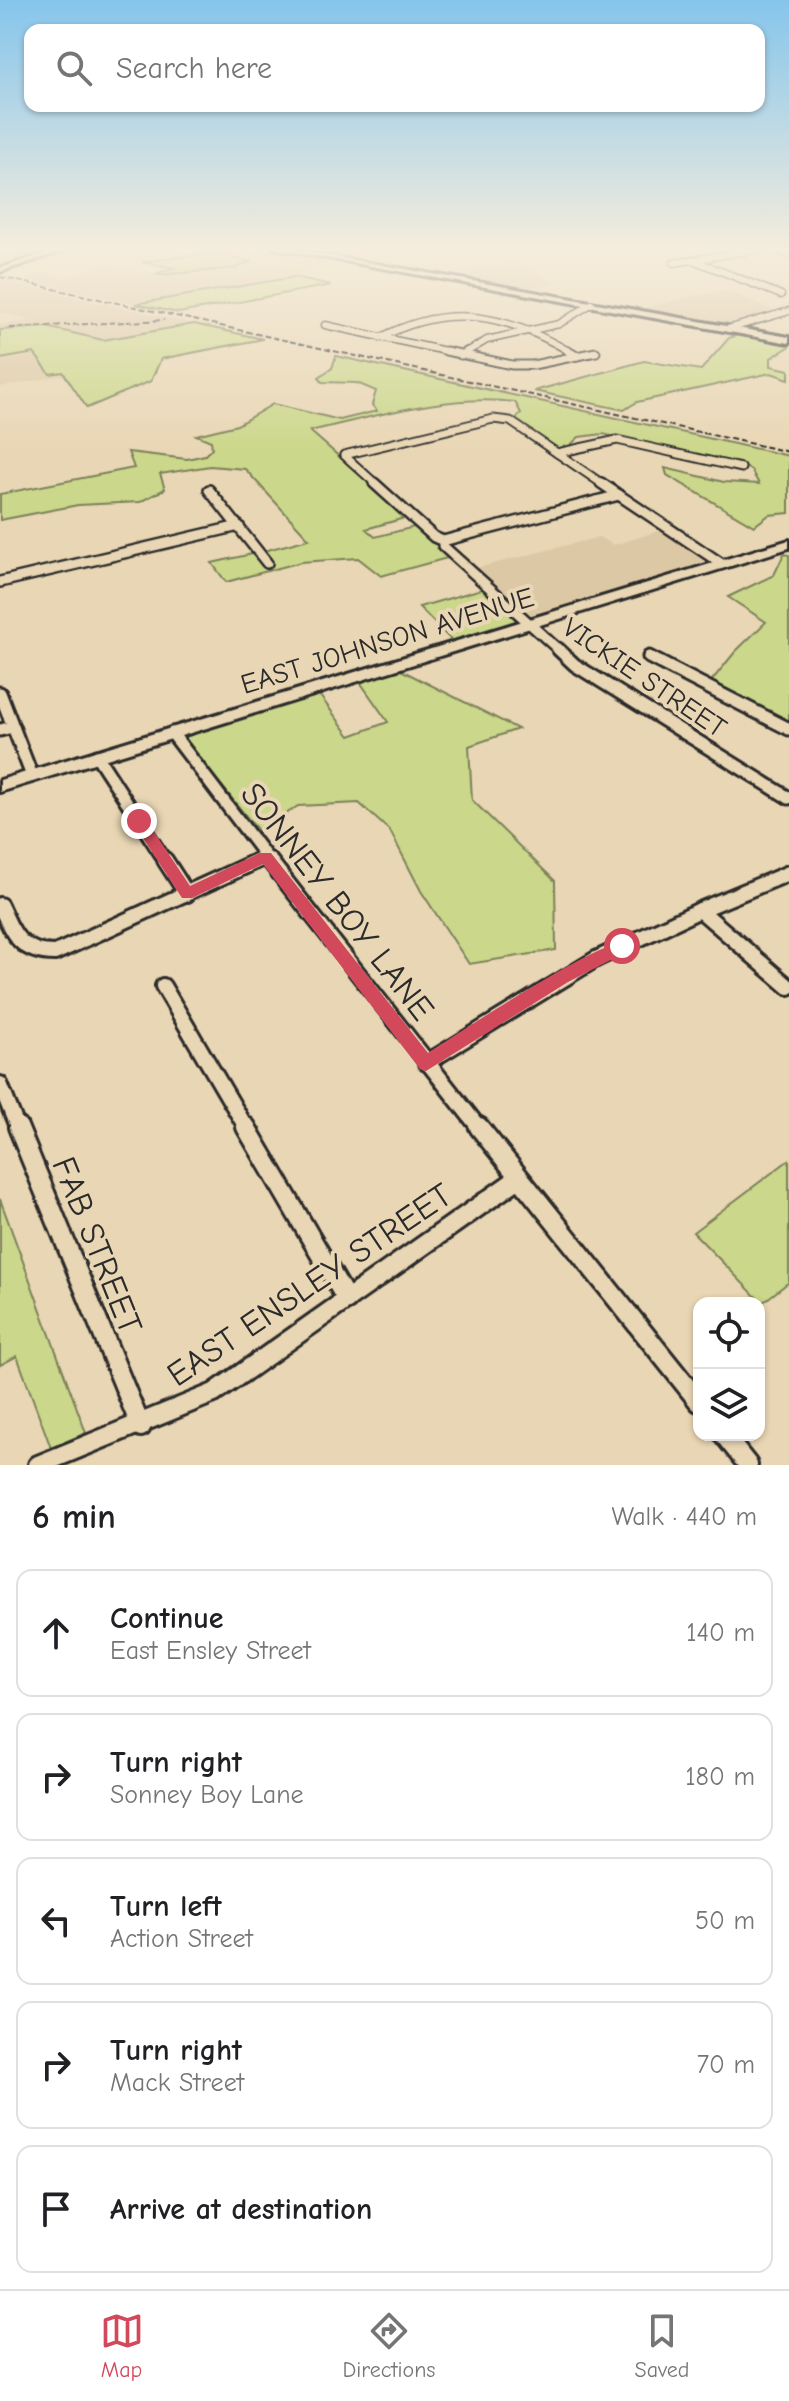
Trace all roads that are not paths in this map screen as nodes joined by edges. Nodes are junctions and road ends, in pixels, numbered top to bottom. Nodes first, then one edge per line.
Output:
1 (457, 316) edge
2 (491, 316) edge
3 (571, 316) edge
4 (659, 316) edge
5 (771, 316) edge
6 (325, 325) dead end
7 (728, 329) junction
8 (534, 331) junction
9 (380, 338) junction
10 (789, 340) edge
11 (596, 352) dead end
12 (461, 355) junction
13 (578, 356) junction
14 (557, 453) junction
15 (741, 468) dead end
16 (209, 490) dead end
17 (619, 495) junction
18 (239, 526) junction
19 (443, 541) junction
20 (789, 544) edge
21 (267, 563) dead end
22 (722, 564) junction
23 (0, 582) edge
24 (529, 624) junction
25 (649, 657) dead end
26 (0, 693) edge
27 (13, 727) junction
28 (789, 729) edge
29 (0, 730) edge
30 (172, 733) junction
31 (97, 756) junction
32 (32, 776) junction
33 (0, 786) edge
34 (789, 798) edge
35 (266, 857) junction
36 (789, 873) edge
37 (187, 894) junction
38 (0, 905) edge
39 (700, 910) junction
40 (163, 986) dead end
41 (789, 987) edge
42 (426, 1063) junction
43 (0, 1084) edge
44 (519, 1178) junction
45 (347, 1300) junction
46 (693, 1395) edge
47 (141, 1427) junction
48 (729, 1441) edge
49 (38, 1465) edge
50 (748, 1465) edge

1 - 9 street
2 - 8 street
3 - 8 street
4 - 7 main road
5 - 7 street
6 - 9 street
7 - 10 main road
8 - 12 street
8 - 13 street
9 - 12 street
11 - 13 street
12 - 13 street
14 - 15 street
14 - 17 street
14 - 19 street, VICKIE STREET
16 - 18 street
17 - 19 street
17 - 22 street
18 - 21 street
18 - 23 street
19 - 24 street, VICKIE STREET
20 - 22 main road, EAST JOHNSON AVENUE
22 - 24 main road, EAST JOHNSON AVENUE
24 - 30 main road, EAST JOHNSON AVENUE
24 - 34 street, VICKIE STREET
25 - 28 street
26 - 27 street
27 - 29 street
27 - 32 street
30 - 31 main road, EAST JOHNSON AVENUE
30 - 35 street, SONNEY BOY LANE
31 - 32 main road, EAST JOHNSON AVENUE
31 - 37 street
32 - 33 main road, EAST JOHNSON AVENUE
35 - 37 street
35 - 42 street, SONNEY BOY LANE
36 - 39 street
37 - 38 street
39 - 41 street
39 - 42 street
40 - 45 street
42 - 44 street, SONNEY BOY LANE
43 - 47 street, FAB STREET
44 - 45 street, EAST ENSLEY STREET
44 - 46 street, SONNEY BOY LANE
45 - 47 street, EAST ENSLEY STREET
47 - 49 street, EAST ENSLEY STREET
48 - 50 street

